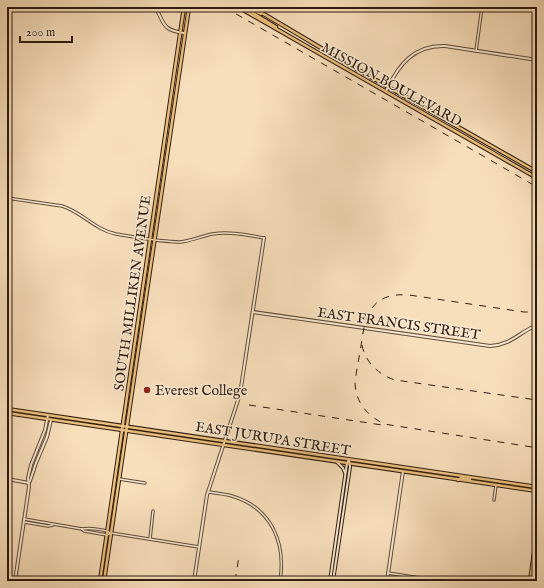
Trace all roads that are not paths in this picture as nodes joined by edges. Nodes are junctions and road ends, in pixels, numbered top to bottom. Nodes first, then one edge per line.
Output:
1 (155, 7) edge
2 (238, 7) edge
3 (243, 7) edge
4 (247, 7) edge
5 (252, 7) edge
6 (482, 7) edge
7 (184, 8) edge
8 (188, 8) edge
9 (272, 19) junction
10 (180, 33) junction
11 (184, 33) junction
12 (476, 51) junction
13 (537, 60) edge
14 (334, 62) junction
15 (388, 86) junction
16 (386, 91) junction
17 (169, 124) junction
18 (537, 172) edge
19 (537, 178) edge
20 (7, 198) edge
21 (264, 238) joint
22 (150, 239) junction
23 (154, 239) junction
24 (253, 312) junction
25 (537, 325) edge
26 (7, 409) edge
27 (8, 413) edge
28 (50, 415) junction
29 (49, 419) junction
30 (7, 420) edge
31 (123, 426) junction
32 (127, 426) junction
33 (122, 430) junction
34 (127, 431) junction
35 (225, 441) junction
36 (223, 445) junction
37 (349, 460) junction
38 (334, 461) junction
39 (348, 463) junction
40 (403, 467) junction
41 (403, 472) junction
42 (450, 474) junction
43 (345, 476) junction
44 (430, 476) junction
45 (7, 479) edge
46 (119, 479) junction
47 (480, 479) junction
48 (458, 480) junction
49 (30, 482) junction
50 (145, 483) dead end
51 (496, 486) junction
52 (537, 487) edge
53 (537, 491) edge
54 (208, 492) junction
55 (494, 500) dead end
56 (153, 511) dead end
57 (24, 519) junction
58 (24, 522) junction
59 (53, 525) junction
60 (537, 532) edge
61 (107, 533) junction
62 (111, 534) junction
63 (150, 539) junction
64 (199, 547) junction
65 (537, 567) edge
66 (388, 574) junction
67 (7, 578) edge
68 (15, 580) edge
69 (100, 581) edge
70 (104, 581) edge
71 (194, 581) edge
72 (280, 581) edge
73 (330, 581) edge
74 (333, 581) edge
75 (387, 581) edge
76 (439, 581) edge
77 (530, 581) edge
78 (535, 581) edge

1 - 10 street
2 - 14 main road, MISSION BOULEVARD
3 - 14 main road
4 - 9 main road
5 - 9 main road, MISSION BOULEVARD
6 - 12 street
7 - 10 main road, SOUTH MILLIKEN AVENUE
8 - 11 main road, SOUTH MILLIKEN AVENUE
9 - 15 main road, MISSION BOULEVARD
10 - 11 street
10 - 17 main road, SOUTH MILLIKEN AVENUE
11 - 17 main road, SOUTH MILLIKEN AVENUE
12 - 13 street
12 - 15 street
14 - 16 main road, MISSION BOULEVARD
15 - 16 street
15 - 18 main road, MISSION BOULEVARD
16 - 19 main road, MISSION BOULEVARD
17 - 22 main road, SOUTH MILLIKEN AVENUE
17 - 23 main road, SOUTH MILLIKEN AVENUE
20 - 22 street
21 - 23 street
21 - 24 street
22 - 23 street
22 - 31 main road, SOUTH MILLIKEN AVENUE
23 - 32 main road, SOUTH MILLIKEN AVENUE
24 - 25 street, EAST FRANCIS STREET
24 - 35 street
26 - 28 main road, EAST JURUPA STREET
27 - 29 main road, EAST JURUPA STREET
27 - 30 street
28 - 29 street
28 - 31 main road, EAST JURUPA STREET
29 - 33 main road, EAST JURUPA STREET
29 - 49 street
31 - 32 main road, EAST JURUPA STREET
31 - 33 main road, SOUTH MILLIKEN AVENUE
32 - 34 main road, SOUTH MILLIKEN AVENUE
32 - 35 main road, EAST JURUPA STREET
33 - 34 main road, EAST JURUPA STREET
33 - 61 main road, SOUTH MILLIKEN AVENUE
34 - 36 main road, EAST JURUPA STREET
34 - 46 main road, SOUTH MILLIKEN AVENUE
35 - 36 street
35 - 37 main road, EAST JURUPA STREET
36 - 38 main road, EAST JURUPA STREET
36 - 54 street
37 - 39 street
37 - 40 main road, EAST JURUPA STREET
38 - 39 main road, EAST JURUPA STREET
38 - 43 street
39 - 41 main road, EAST JURUPA STREET
39 - 43 street
39 - 74 street
40 - 41 street
40 - 42 main road, EAST JURUPA STREET
41 - 44 main road, EAST JURUPA STREET
41 - 66 street
42 - 44 main road
42 - 47 main road, EAST JURUPA STREET
43 - 73 street
44 - 48 main road, EAST JURUPA STREET
45 - 49 street
46 - 50 street
46 - 62 main road, SOUTH MILLIKEN AVENUE
47 - 48 main road
47 - 52 main road, EAST JURUPA STREET
48 - 51 main road, EAST JURUPA STREET
49 - 57 street
51 - 53 main road, EAST JURUPA STREET
51 - 55 street
54 - 64 street
54 - 72 street
56 - 63 street
57 - 58 street
57 - 59 street
58 - 59 street
58 - 68 street
59 - 61 street
60 - 77 main road
61 - 62 street
61 - 69 main road, SOUTH MILLIKEN AVENUE
62 - 63 street
62 - 70 main road, SOUTH MILLIKEN AVENUE
63 - 64 street
64 - 71 street
65 - 78 main road
66 - 75 street
66 - 76 street
67 - 68 street

